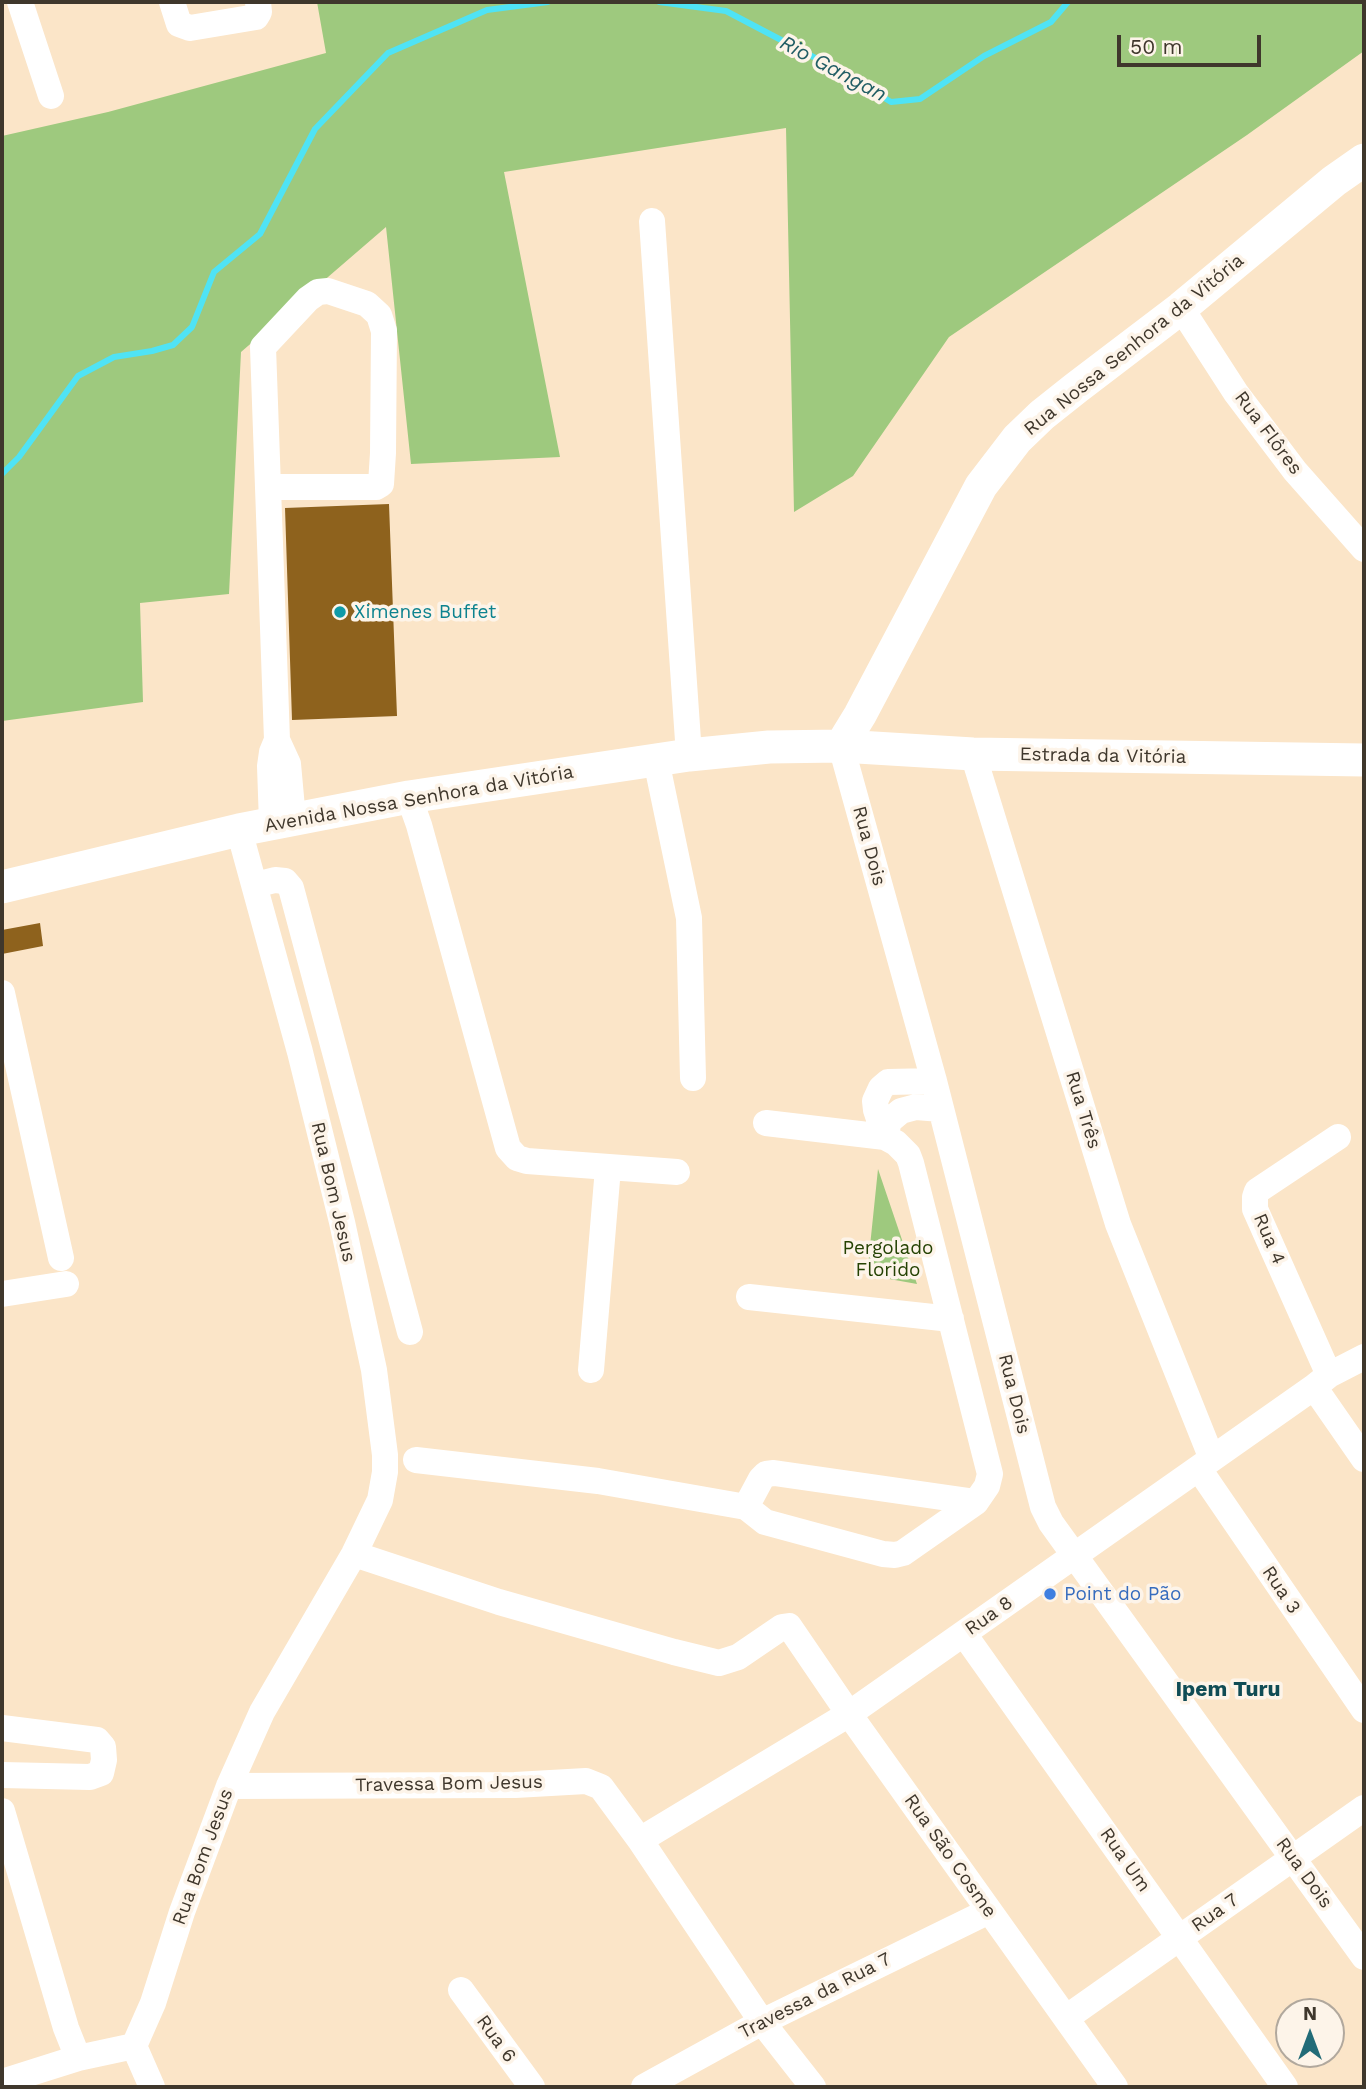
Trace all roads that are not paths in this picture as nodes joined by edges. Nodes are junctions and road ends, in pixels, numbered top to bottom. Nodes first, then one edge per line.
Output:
1 (20, 2) edge
2 (172, 2) edge
3 (258, 2) edge
4 (51, 96) dead end
5 (1364, 160) edge
6 (652, 221) dead end
7 (1181, 308) junction
8 (268, 487) junction
9 (1364, 549) edge
10 (860, 715) junction
11 (841, 746) junction
12 (877, 749) junction
13 (973, 754) junction
14 (673, 757) junction
15 (1364, 760) edge
16 (409, 797) junction
17 (282, 821) junction
18 (239, 830) junction
19 (255, 885) junction
20 (2, 887) edge
21 (2, 993) edge
22 (693, 1078) dead end
23 (934, 1081) junction
24 (941, 1109) junction
25 (766, 1124) dead end
26 (885, 1137) junction
27 (1338, 1137) dead end
28 (608, 1168) junction
29 (677, 1172) dead end
30 (61, 1258) dead end
31 (66, 1284) dead end
32 (2, 1294) edge
33 (749, 1297) dead end
34 (951, 1319) junction
35 (410, 1332) dead end
36 (1364, 1357) edge
37 (591, 1370) dead end
38 (1321, 1381) junction
39 (1364, 1459) edge
40 (416, 1460) dead end
41 (1205, 1464) junction
42 (976, 1502) junction
43 (746, 1507) junction
44 (354, 1554) junction
45 (1075, 1556) junction
46 (964, 1634) junction
47 (1362, 1702) edge
48 (849, 1714) junction
49 (2, 1728) edge
50 (2, 1775) edge
51 (229, 1786) junction
52 (1364, 1808) edge
53 (2, 1811) edge
54 (640, 1840) junction
55 (1293, 1858) junction
56 (989, 1911) junction
57 (1180, 1938) junction
58 (1364, 1957) edge
59 (461, 1990) dead end
60 (1066, 2018) junction
61 (762, 2021) junction
62 (134, 2046) junction
63 (78, 2059) junction
64 (2, 2082) edge
65 (152, 2087) edge
66 (532, 2087) edge
67 (643, 2087) edge
68 (813, 2087) edge
69 (1115, 2087) edge
70 (1285, 2087) edge

1 - 4 street
2 - 3 street
5 - 7 main road, Rua Nossa Senhora da Vitória
6 - 14 street
7 - 9 street, Rua Flôres
7 - 10 main road, Rua Nossa Senhora da Vitória
8 - 8 street
8 - 17 street
10 - 11 main road, Rua Nossa Senhora da Vitória
10 - 12 main road
11 - 12 main road, Estrada da Vitória
11 - 14 main road, Avenida Nossa Senhora da Vitória
11 - 23 street, Rua Dois
12 - 13 main road, Estrada da Vitória
13 - 15 main road, Estrada da Vitória
13 - 41 street, Rua Três
14 - 16 main road, Avenida Nossa Senhora da Vitória
14 - 22 street
16 - 17 main road, Avenida Nossa Senhora da Vitória
16 - 28 street
17 - 18 main road, Avenida Nossa Senhora da Vitória
18 - 19 street, Rua Bom Jesus
18 - 20 main road, Avenida Nossa Senhora da Vitória
19 - 35 street
19 - 44 street, Rua Bom Jesus
21 - 30 street
23 - 24 street, Rua Dois
23 - 26 street
24 - 26 street
24 - 45 street, Rua Dois
25 - 26 street
26 - 34 street
27 - 38 street, Rua 4
28 - 29 street
28 - 37 street
31 - 32 street
33 - 34 street
34 - 42 street
36 - 38 street, Rua 8
38 - 39 street, Rua 4
38 - 41 street, Rua 8
40 - 43 street
41 - 45 street, Rua 8
41 - 47 street, Rua 3
42 - 43 street
42 - 43 street
44 - 48 street, Rua São Cosme
44 - 51 street, Rua Bom Jesus
45 - 46 street, Rua 8
45 - 55 street, Rua Dois
46 - 48 street, Rua 8
46 - 57 street, Rua Um
48 - 54 street, Rua 8
48 - 56 street, Rua São Cosme
49 - 50 street
51 - 54 street, Travessa Bom Jesus
51 - 62 street, Rua Bom Jesus
52 - 55 street, Rua 7
53 - 63 street
54 - 61 street
55 - 57 street, Rua 7
55 - 58 street, Rua Dois
56 - 60 street, Rua São Cosme
56 - 61 street, Travessa da Rua 7
57 - 60 street, Rua 7
57 - 70 street, Rua Um
59 - 66 street, Rua 6
60 - 69 street, Rua São Cosme
61 - 67 street, Travessa da Rua 7
61 - 68 street
62 - 63 street
62 - 65 street
63 - 64 street

